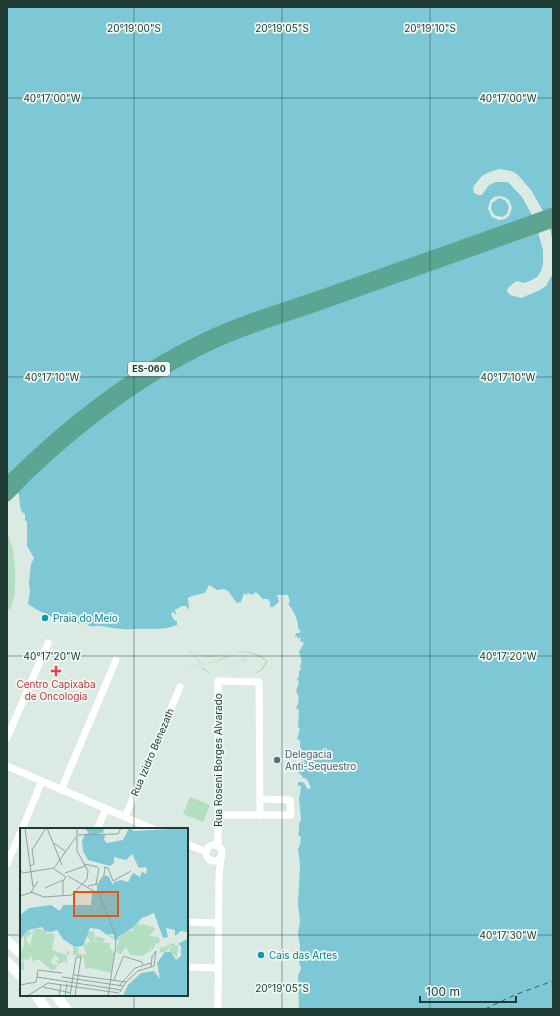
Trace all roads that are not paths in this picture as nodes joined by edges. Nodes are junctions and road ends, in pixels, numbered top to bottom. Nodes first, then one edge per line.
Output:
1 (553, 213) edge
2 (553, 222) edge
3 (7, 483) edge
4 (7, 496) edge
5 (48, 643) dead end
6 (116, 660) dead end
7 (180, 688) dead end
8 (7, 738) edge
9 (7, 766) edge
10 (42, 781) junction
11 (61, 790) junction
12 (260, 799) junction
13 (106, 809) junction
14 (218, 815) junction
15 (260, 816) junction
16 (125, 817) junction
17 (22, 828) edge
18 (97, 828) edge
19 (151, 828) edge
20 (20, 832) edge
21 (188, 844) edge
22 (218, 846) junction
23 (206, 852) junction
24 (221, 858) junction
25 (209, 860) junction
26 (7, 864) edge
27 (219, 875) junction
28 (188, 922) edge
29 (218, 923) junction
30 (7, 941) edge
31 (20, 952) edge
32 (7, 962) edge
33 (188, 967) edge
34 (219, 968) junction
35 (20, 975) edge
36 (37, 996) edge
37 (57, 996) edge
38 (46, 1009) edge
39 (66, 1009) edge
40 (218, 1009) edge

1 - 3 main road, ES-060
2 - 4 main road, ES-060
5 - 8 street
6 - 11 street
7 - 16 street, Rua Izidro Benezath
9 - 10 street
10 - 11 street
10 - 17 street
11 - 13 street
12 - 14 street, Rua Roseni Borges Alvarado
12 - 15 street, Rua Roseni Borges Alvarado
12 - 15 street
13 - 16 street
13 - 18 street
14 - 15 street
14 - 22 street, Rua Roseni Borges Alvarado
16 - 19 street
20 - 26 street
21 - 23 street
22 - 23 street
22 - 24 street
23 - 25 street
24 - 25 street
24 - 27 street
25 - 27 street
27 - 29 street
28 - 29 street
29 - 34 street
30 - 31 main road
32 - 35 main road
33 - 34 street
34 - 40 street
36 - 38 main road
37 - 39 main road

